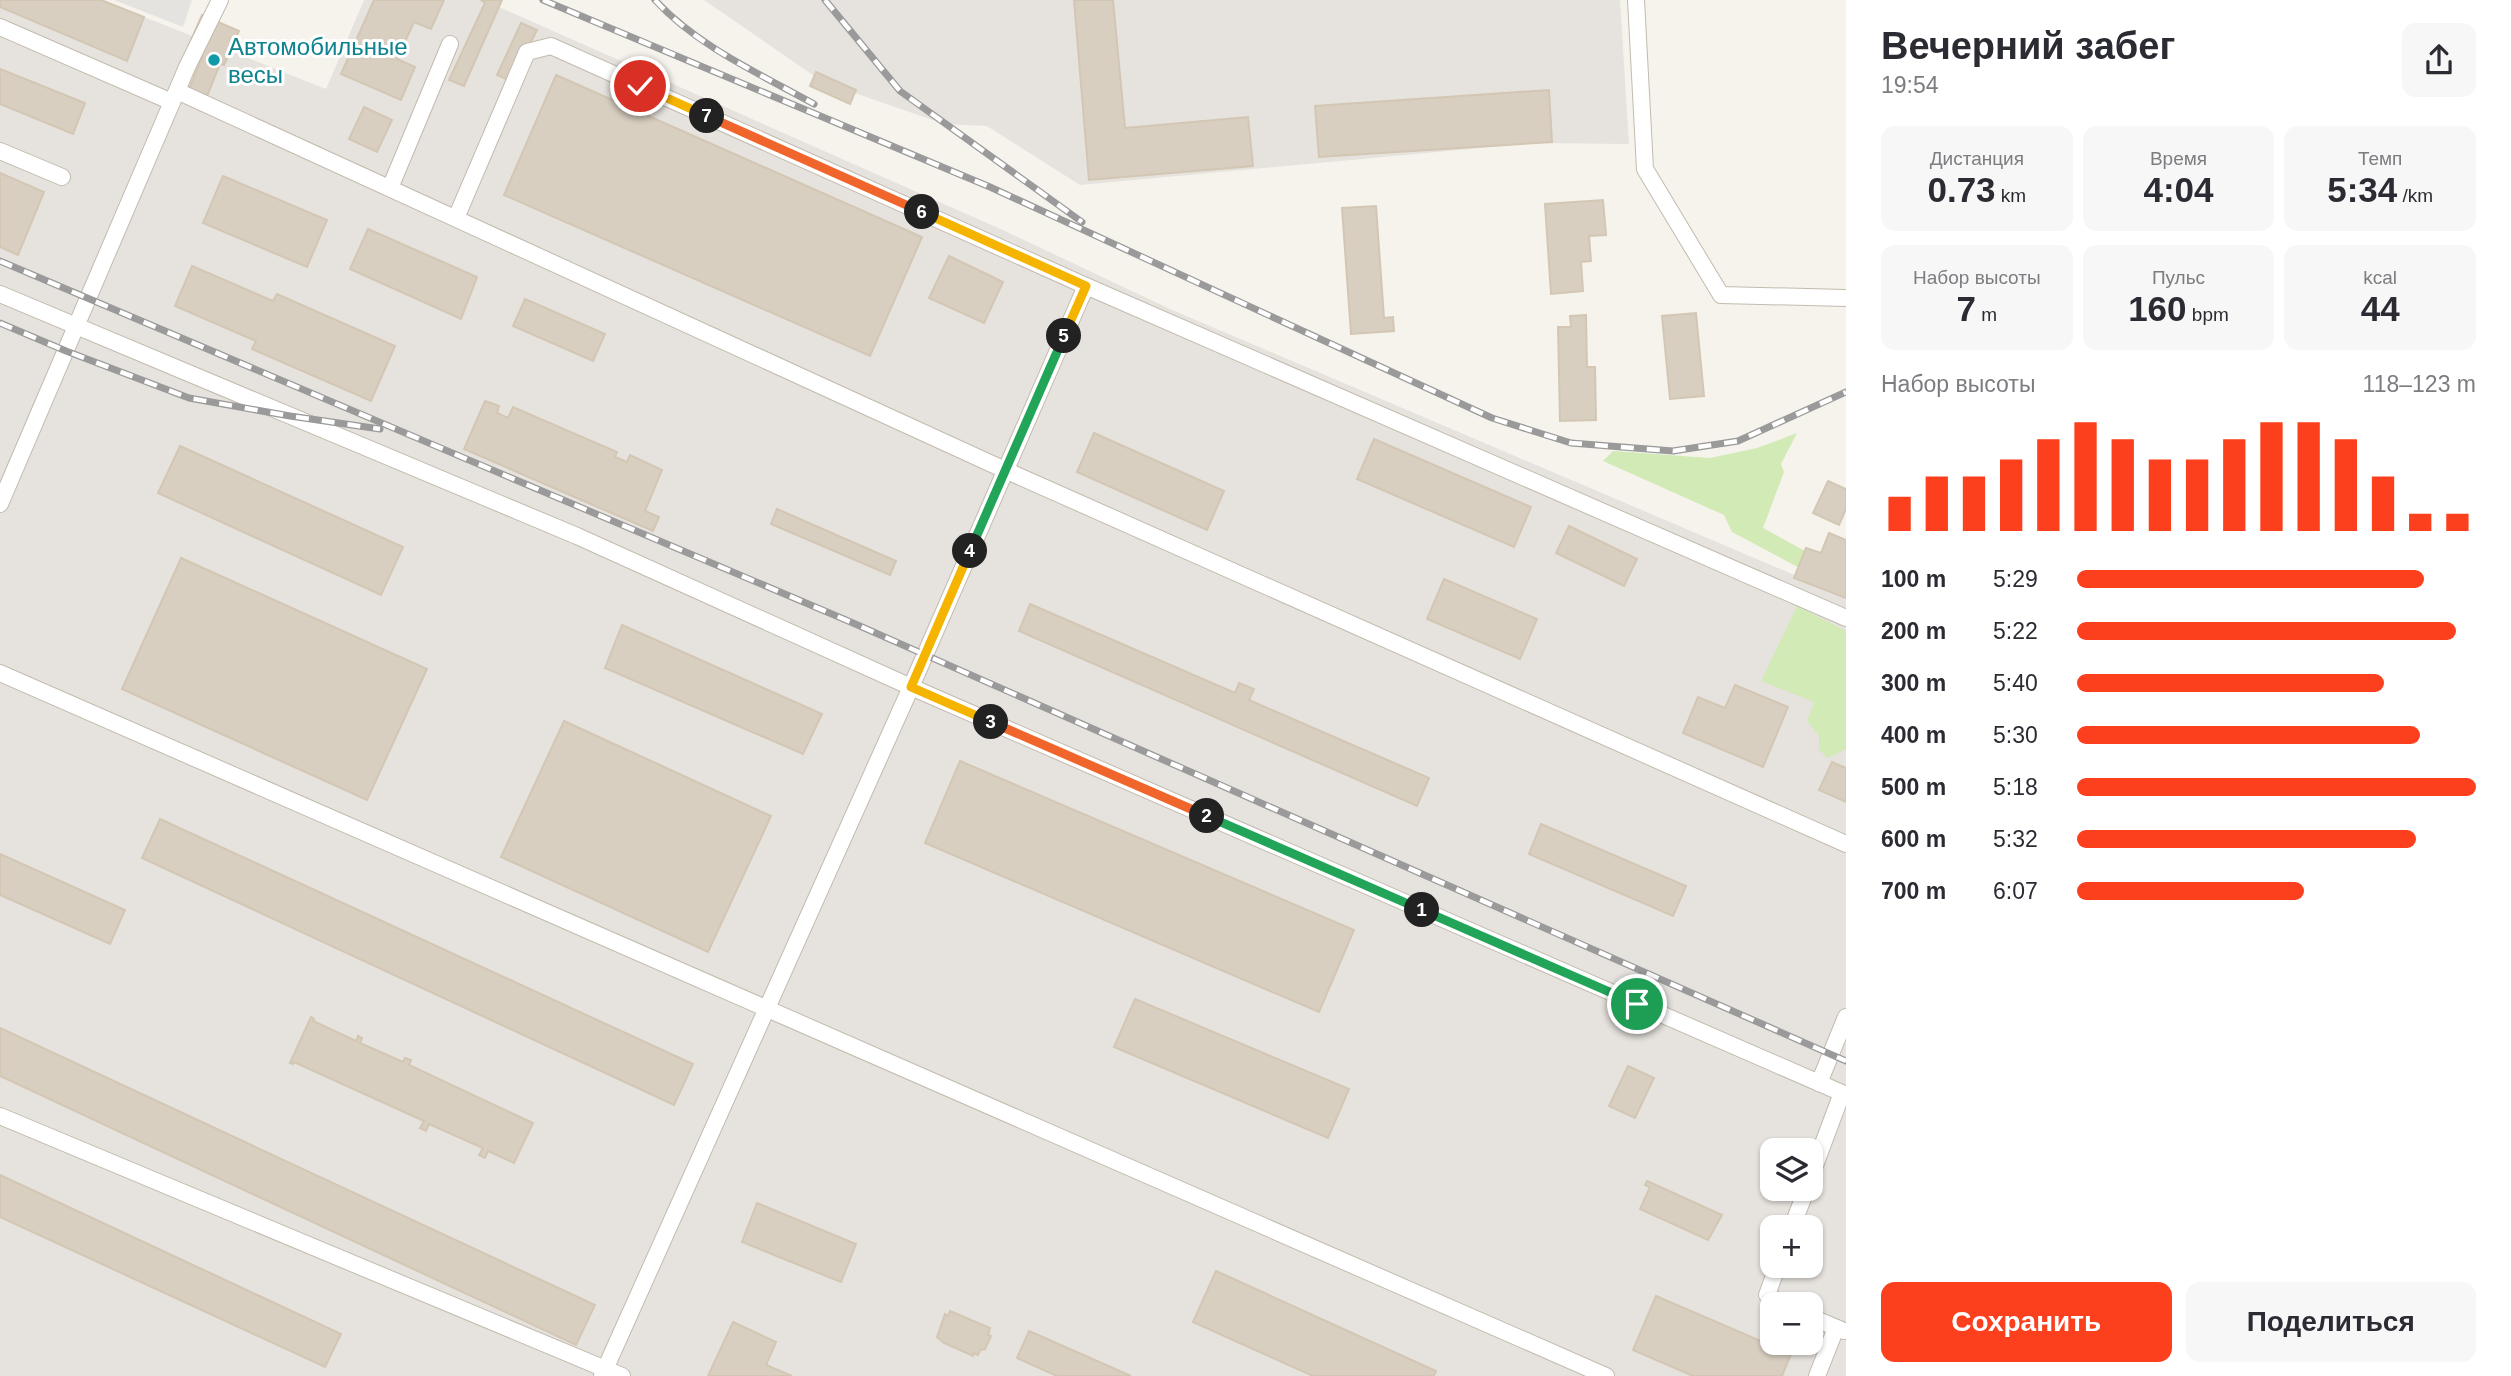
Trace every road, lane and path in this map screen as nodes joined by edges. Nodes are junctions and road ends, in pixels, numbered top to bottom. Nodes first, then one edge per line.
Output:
1 (220, 0) edge
2 (1636, 0) edge
3 (0, 27) edge
4 (450, 44) dead end
5 (174, 97) junction
6 (0, 151) edge
7 (62, 177) dead end
8 (390, 188) junction
9 (456, 218) junction
10 (1086, 286) junction
11 (0, 294) edge
12 (1846, 298) edge
13 (75, 327) junction
14 (1005, 470) junction
15 (0, 504) edge
16 (1846, 618) edge
17 (0, 673) edge
18 (911, 687) junction
19 (1846, 844) edge
20 (767, 1009) junction
21 (1846, 1017) edge
22 (1819, 1083) junction
23 (0, 1116) edge
24 (1823, 1143) edge
25 (1823, 1322) edge
26 (1841, 1330) edge
27 (604, 1372) edge
28 (622, 1376) edge
29 (1606, 1376) edge
30 (1817, 1376) edge

1 - 5 lane
2 - 12 lane
3 - 5 lane
4 - 8 lane
5 - 8 lane
5 - 13 lane
6 - 7 lane
8 - 9 lane
9 - 10 lane
9 - 14 lane
10 - 14 lane
10 - 16 lane
11 - 13 lane
13 - 15 lane
13 - 18 lane
14 - 18 lane
14 - 19 lane
17 - 20 lane
18 - 20 lane
18 - 22 lane
20 - 27 lane
20 - 29 lane
21 - 22 lane
22 - 24 lane
23 - 27 lane
25 - 26 lane
26 - 30 lane
27 - 28 lane

